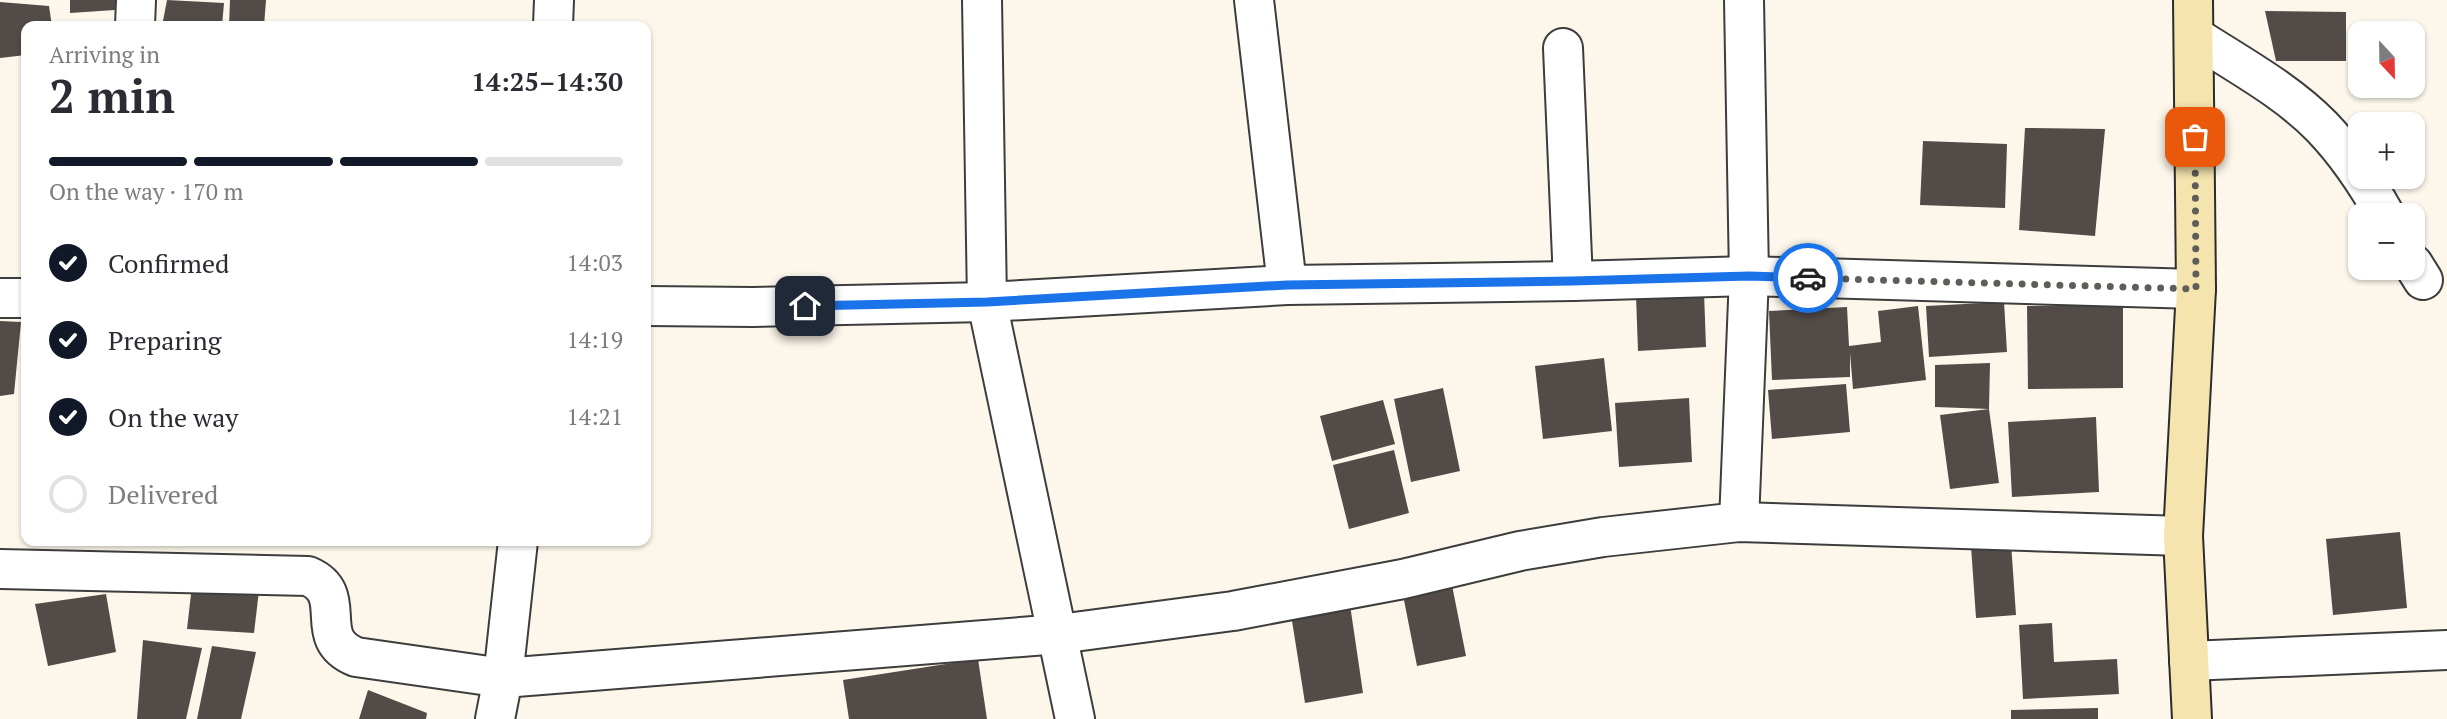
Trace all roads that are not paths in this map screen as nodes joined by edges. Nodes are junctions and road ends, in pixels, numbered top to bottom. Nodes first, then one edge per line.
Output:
1 (136, 0) edge
2 (554, 0) edge
3 (982, 0) edge
4 (1254, 0) edge
5 (1744, 0) edge
6 (2193, 18) edge
7 (135, 21) edge
8 (553, 21) edge
9 (1563, 48) dead end
10 (2377, 203) edge
11 (1749, 276) junction
12 (1573, 281) junction
13 (1287, 285) junction
14 (2196, 289) junction
15 (0, 298) edge
16 (21, 298) edge
17 (987, 302) junction
18 (651, 306) edge
19 (1739, 522) junction
20 (2183, 536) junction
21 (517, 546) edge
22 (0, 569) edge
23 (1059, 634) junction
24 (2447, 650) edge
25 (2189, 660) junction
26 (503, 678) junction
27 (495, 719) edge
28 (1075, 719) edge
29 (2192, 719) edge

1 - 7 street
2 - 8 street
3 - 17 street
4 - 13 street
5 - 11 street
6 - 10 street
6 - 14 main road
9 - 12 street
11 - 12 street
11 - 14 street
11 - 19 street
12 - 13 street
13 - 17 street
14 - 20 main road
15 - 16 street
17 - 18 street
17 - 23 street
19 - 20 street
19 - 23 street
20 - 25 main road
21 - 26 street
22 - 26 street
23 - 26 street
23 - 28 street
24 - 25 street
25 - 29 main road
26 - 27 street

